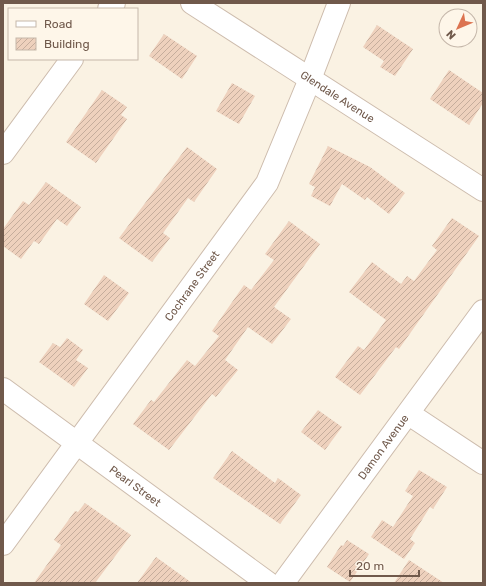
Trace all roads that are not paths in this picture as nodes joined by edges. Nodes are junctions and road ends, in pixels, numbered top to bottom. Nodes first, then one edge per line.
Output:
1 (192, 3) edge
2 (339, 3) edge
3 (71, 60) edge
4 (310, 79) junction
5 (3, 153) edge
6 (483, 190) edge
7 (483, 311) edge
8 (3, 389) edge
9 (409, 414) junction
10 (77, 443) junction
11 (483, 463) edge
12 (3, 544) edge
13 (268, 583) edge
14 (283, 583) edge

1 - 4 street, Glendale Avenue
2 - 4 street, Cochrane Street
3 - 5 street
4 - 6 street, Glendale Avenue
4 - 10 street, Cochrane Street
7 - 9 street, Damon Avenue
8 - 10 street, Pearl Street
9 - 11 street
9 - 14 street, Damon Avenue
10 - 12 street, Cochrane Street
10 - 13 street, Pearl Street

